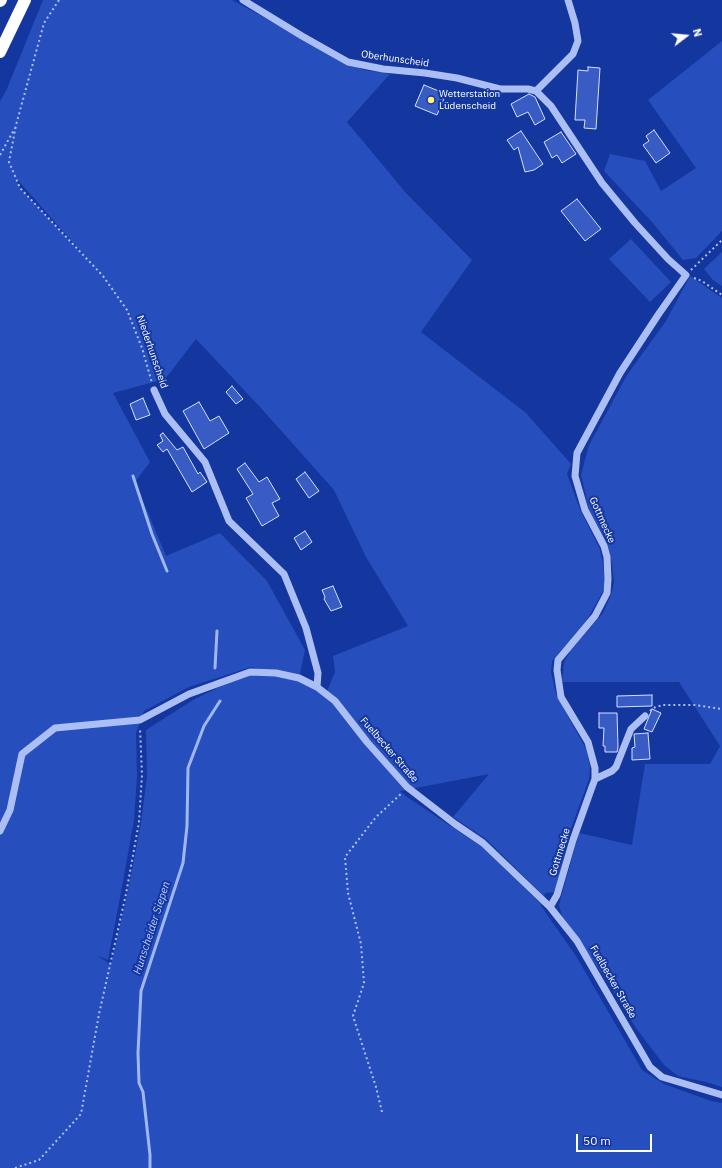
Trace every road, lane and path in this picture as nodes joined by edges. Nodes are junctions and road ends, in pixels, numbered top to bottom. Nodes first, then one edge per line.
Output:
1 (25, 0) edge
2 (59, 0) edge
3 (243, 0) edge
4 (568, 0) edge
5 (0, 52) edge
6 (536, 91) junction
7 (16, 125) junction
8 (0, 155) edge
9 (722, 240) edge
10 (686, 275) junction
11 (722, 295) edge
12 (154, 390) joint
13 (317, 687) junction
14 (722, 708) edge
15 (645, 716) joint
16 (140, 720) junction
17 (595, 779) junction
18 (407, 788) junction
19 (0, 831) edge
20 (550, 907) junction
21 (722, 1095) edge
22 (382, 1112) dead end
23 (15, 1168) edge

1 - 5 highway
2 - 7 path, Niederhunscheid
3 - 6 street, Oberhunscheid
4 - 6 street
6 - 10 street
7 - 8 path
7 - 12 path, Niederhunscheid
9 - 10 path
10 - 11 path
10 - 17 street, Gottmecke
12 - 13 street, Niederhunscheid
13 - 16 street, Fuelbecker Straße
13 - 18 street, Fuelbecker Straße
14 - 15 path
15 - 17 street
16 - 19 street, Fuelbecker Straße
16 - 23 path
17 - 20 street, Gottmecke
18 - 20 street, Fuelbecker Straße
18 - 22 path
20 - 21 street, Fuelbecker Straße

